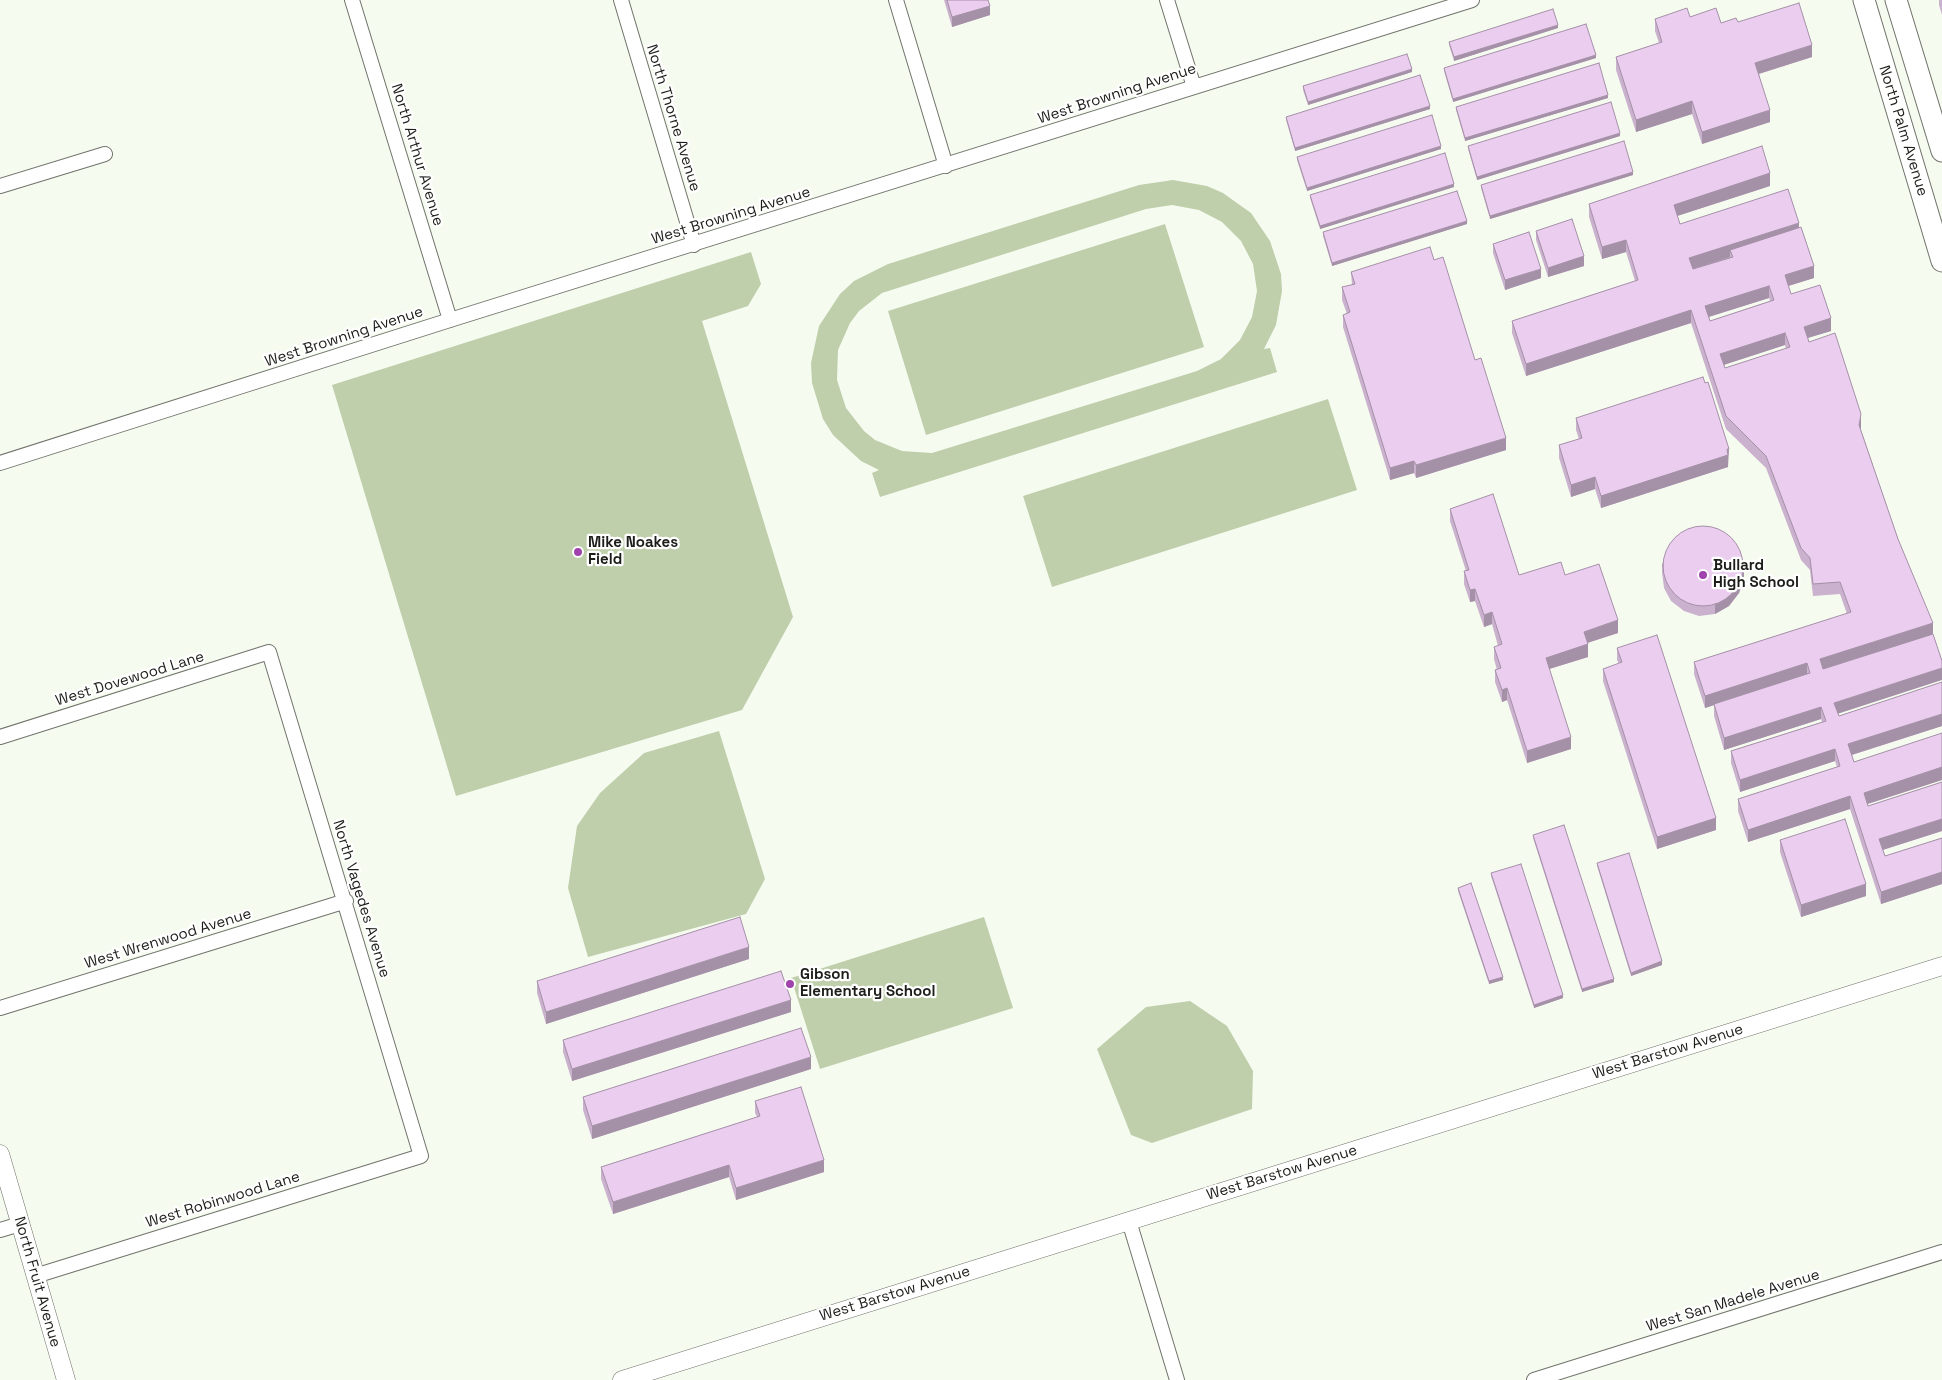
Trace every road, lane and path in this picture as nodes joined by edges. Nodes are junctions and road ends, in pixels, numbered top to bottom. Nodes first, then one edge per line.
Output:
1 (352, 0) edge
2 (621, 0) edge
3 (896, 0) edge
4 (1167, 0) edge
5 (1472, 0) edge
6 (1864, 0) edge
7 (1896, 0) edge
8 (1194, 87) junction
9 (1942, 150) edge
10 (105, 154) dead end
11 (946, 166) junction
12 (0, 186) edge
13 (694, 245) junction
14 (1942, 261) edge
15 (450, 320) junction
16 (0, 464) edge
17 (269, 652) joint
18 (0, 737) edge
19 (346, 901) junction
20 (1942, 966) edge
21 (0, 1008) edge
22 (0, 1154) edge
23 (421, 1156) joint
24 (1129, 1221) junction
25 (20, 1224) junction
26 (0, 1230) edge
27 (1942, 1252) edge
28 (36, 1276) junction
29 (66, 1380) edge
30 (622, 1380) edge
31 (1177, 1380) edge
32 (1534, 1380) edge

1 - 15 street, North Arthur Avenue
2 - 13 street, North Thorne Avenue
3 - 11 street
4 - 8 street
5 - 8 street, West Browning Avenue
6 - 14 main road, North Palm Avenue
7 - 9 main road, North Palm Avenue
8 - 11 street, West Browning Avenue
10 - 12 street
11 - 13 street, West Browning Avenue
13 - 15 street, West Browning Avenue
15 - 16 street, West Browning Avenue
17 - 18 street, West Dovewood Lane
17 - 19 street, North Vagedes Avenue
19 - 21 street, West Wrenwood Avenue
19 - 23 street, North Vagedes Avenue
20 - 24 street, West Barstow Avenue
22 - 25 street, North Fruit Avenue
23 - 28 street, West Robinwood Lane
24 - 30 street, West Barstow Avenue
24 - 31 street
25 - 26 street
25 - 28 street, North Fruit Avenue
27 - 32 street, West San Madele Avenue
28 - 29 street, North Fruit Avenue

